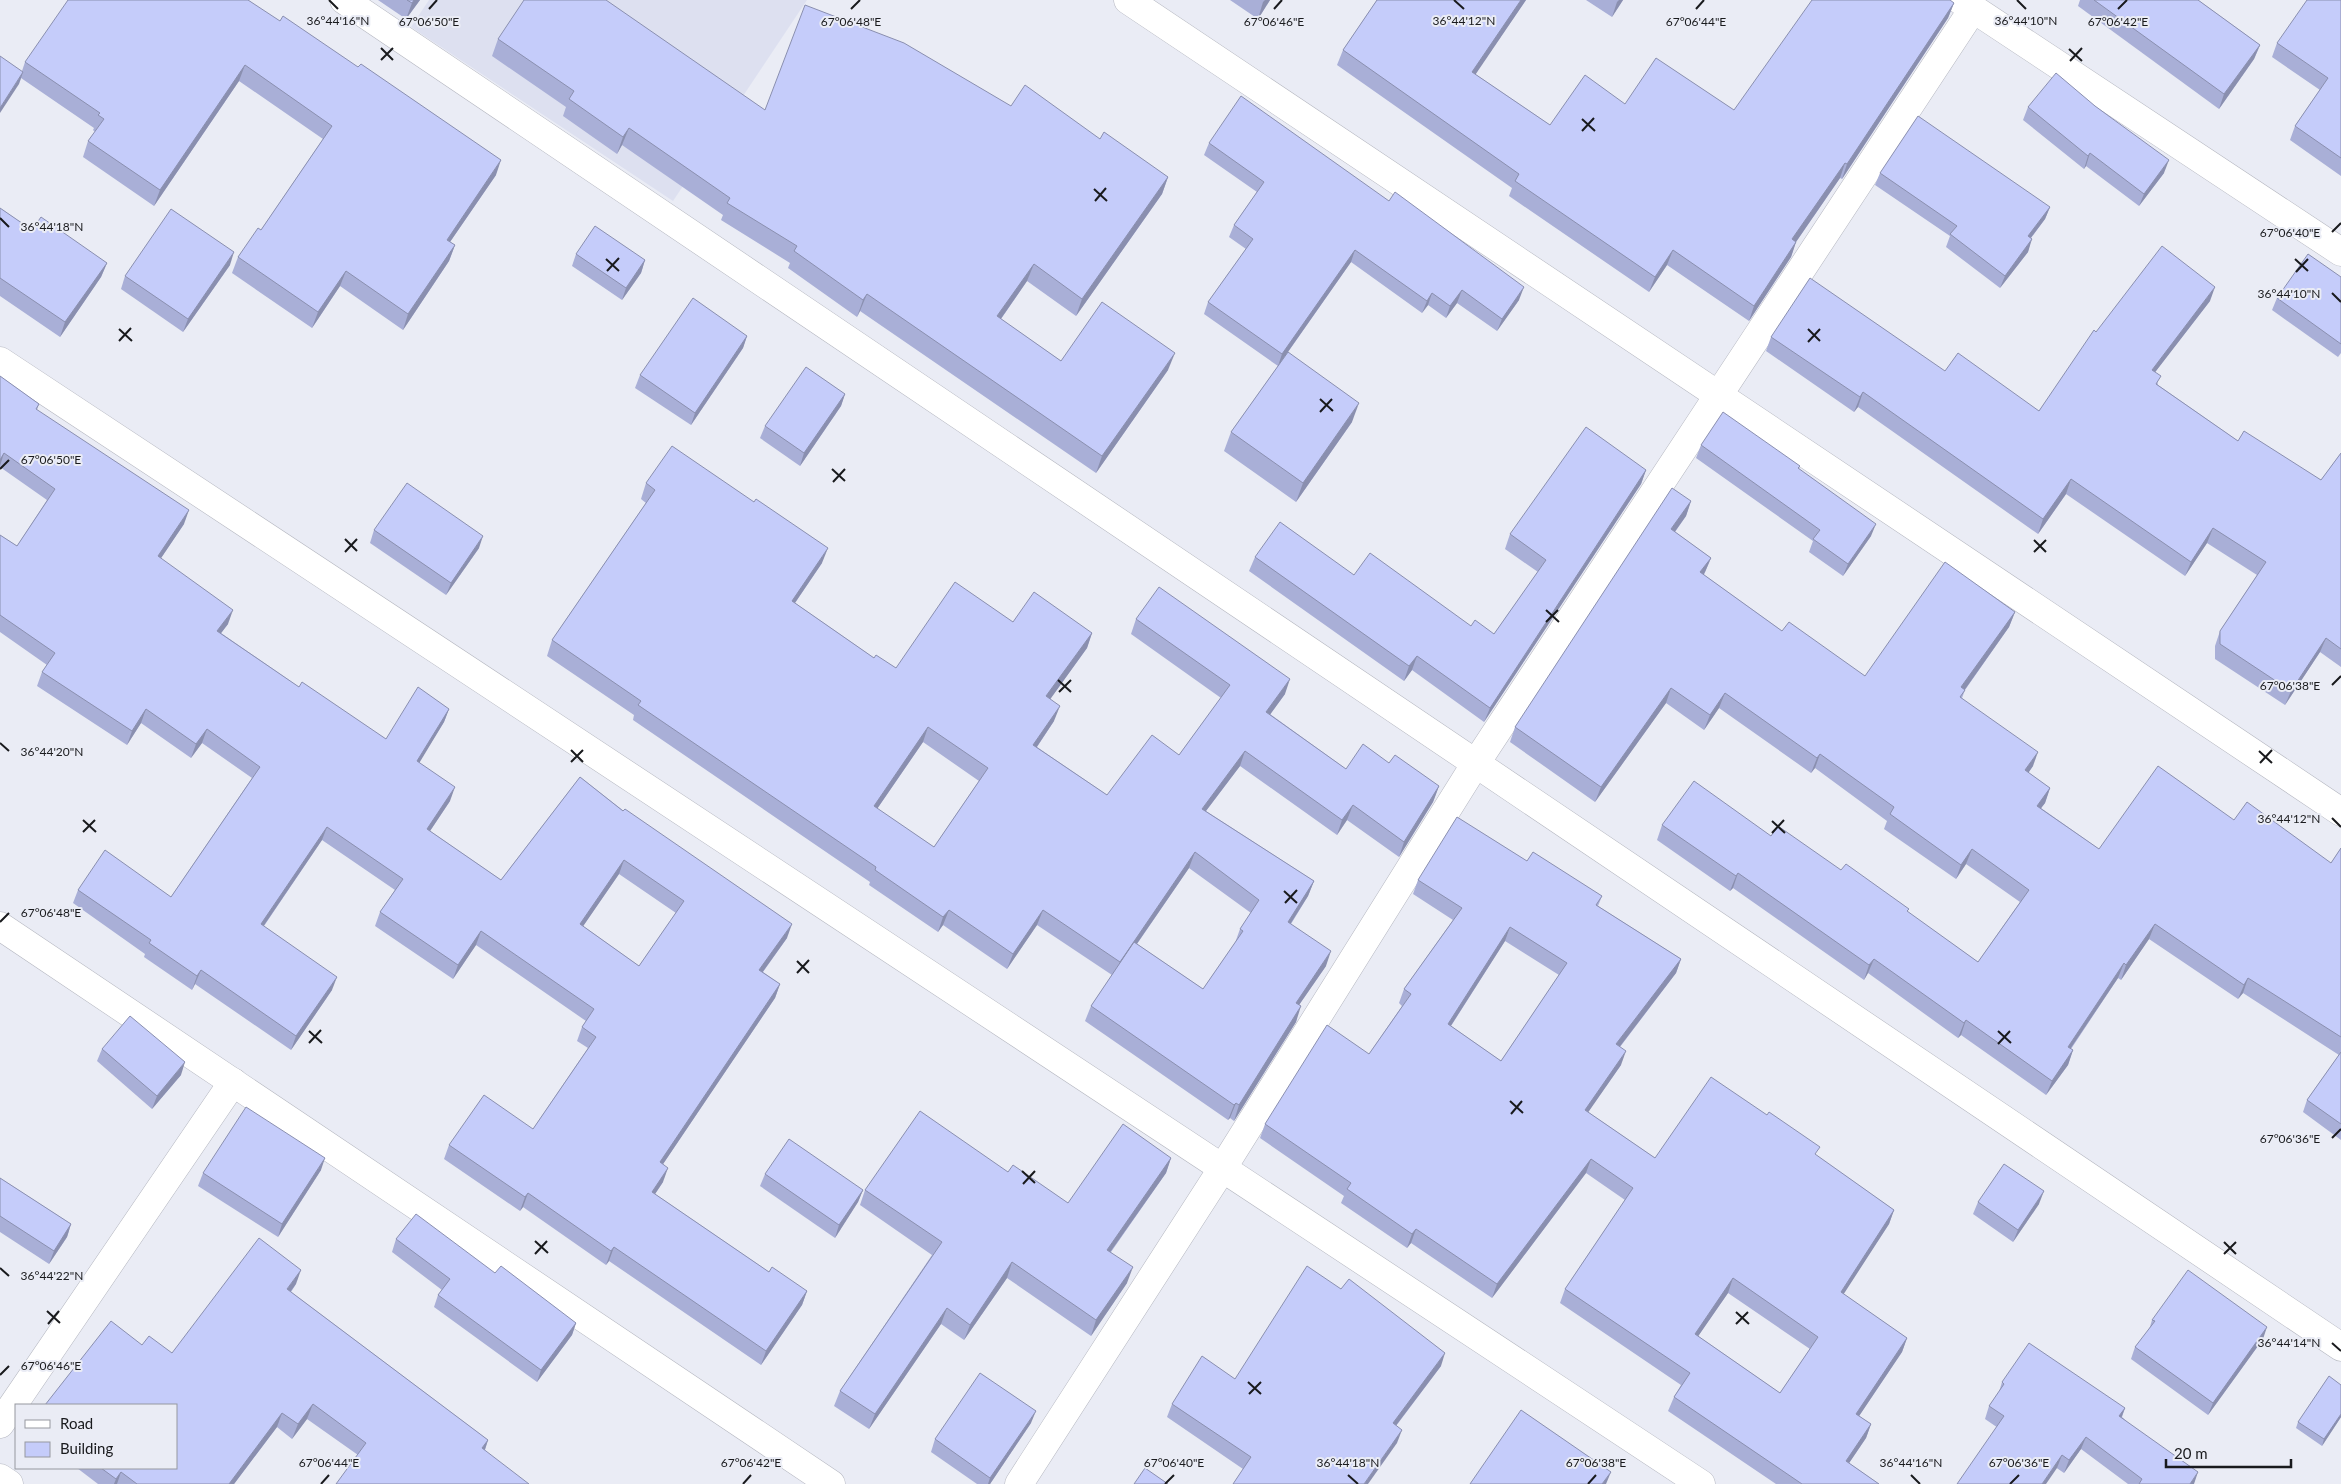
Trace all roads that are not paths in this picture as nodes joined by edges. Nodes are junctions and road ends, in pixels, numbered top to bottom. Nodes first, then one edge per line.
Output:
1 (344, 0) edge
2 (1128, 0) edge
3 (1967, 5) edge
4 (2341, 252) edge
5 (0, 361) edge
6 (1720, 396) junction
7 (1476, 763) junction
8 (2341, 812) edge
9 (0, 926) edge
10 (233, 1082) junction
11 (1222, 1169) junction
12 (2341, 1347) edge
13 (0, 1424) edge
14 (0, 1478) edge
15 (9, 1484) edge
16 (831, 1484) edge
17 (1018, 1484) edge
18 (1701, 1484) edge

1 - 7 street
2 - 6 street
3 - 4 street
3 - 6 street
5 - 11 street
6 - 7 street
6 - 8 street
7 - 11 street
7 - 12 street
9 - 10 street
10 - 13 street
10 - 16 street
11 - 17 street
11 - 18 street
14 - 15 street

